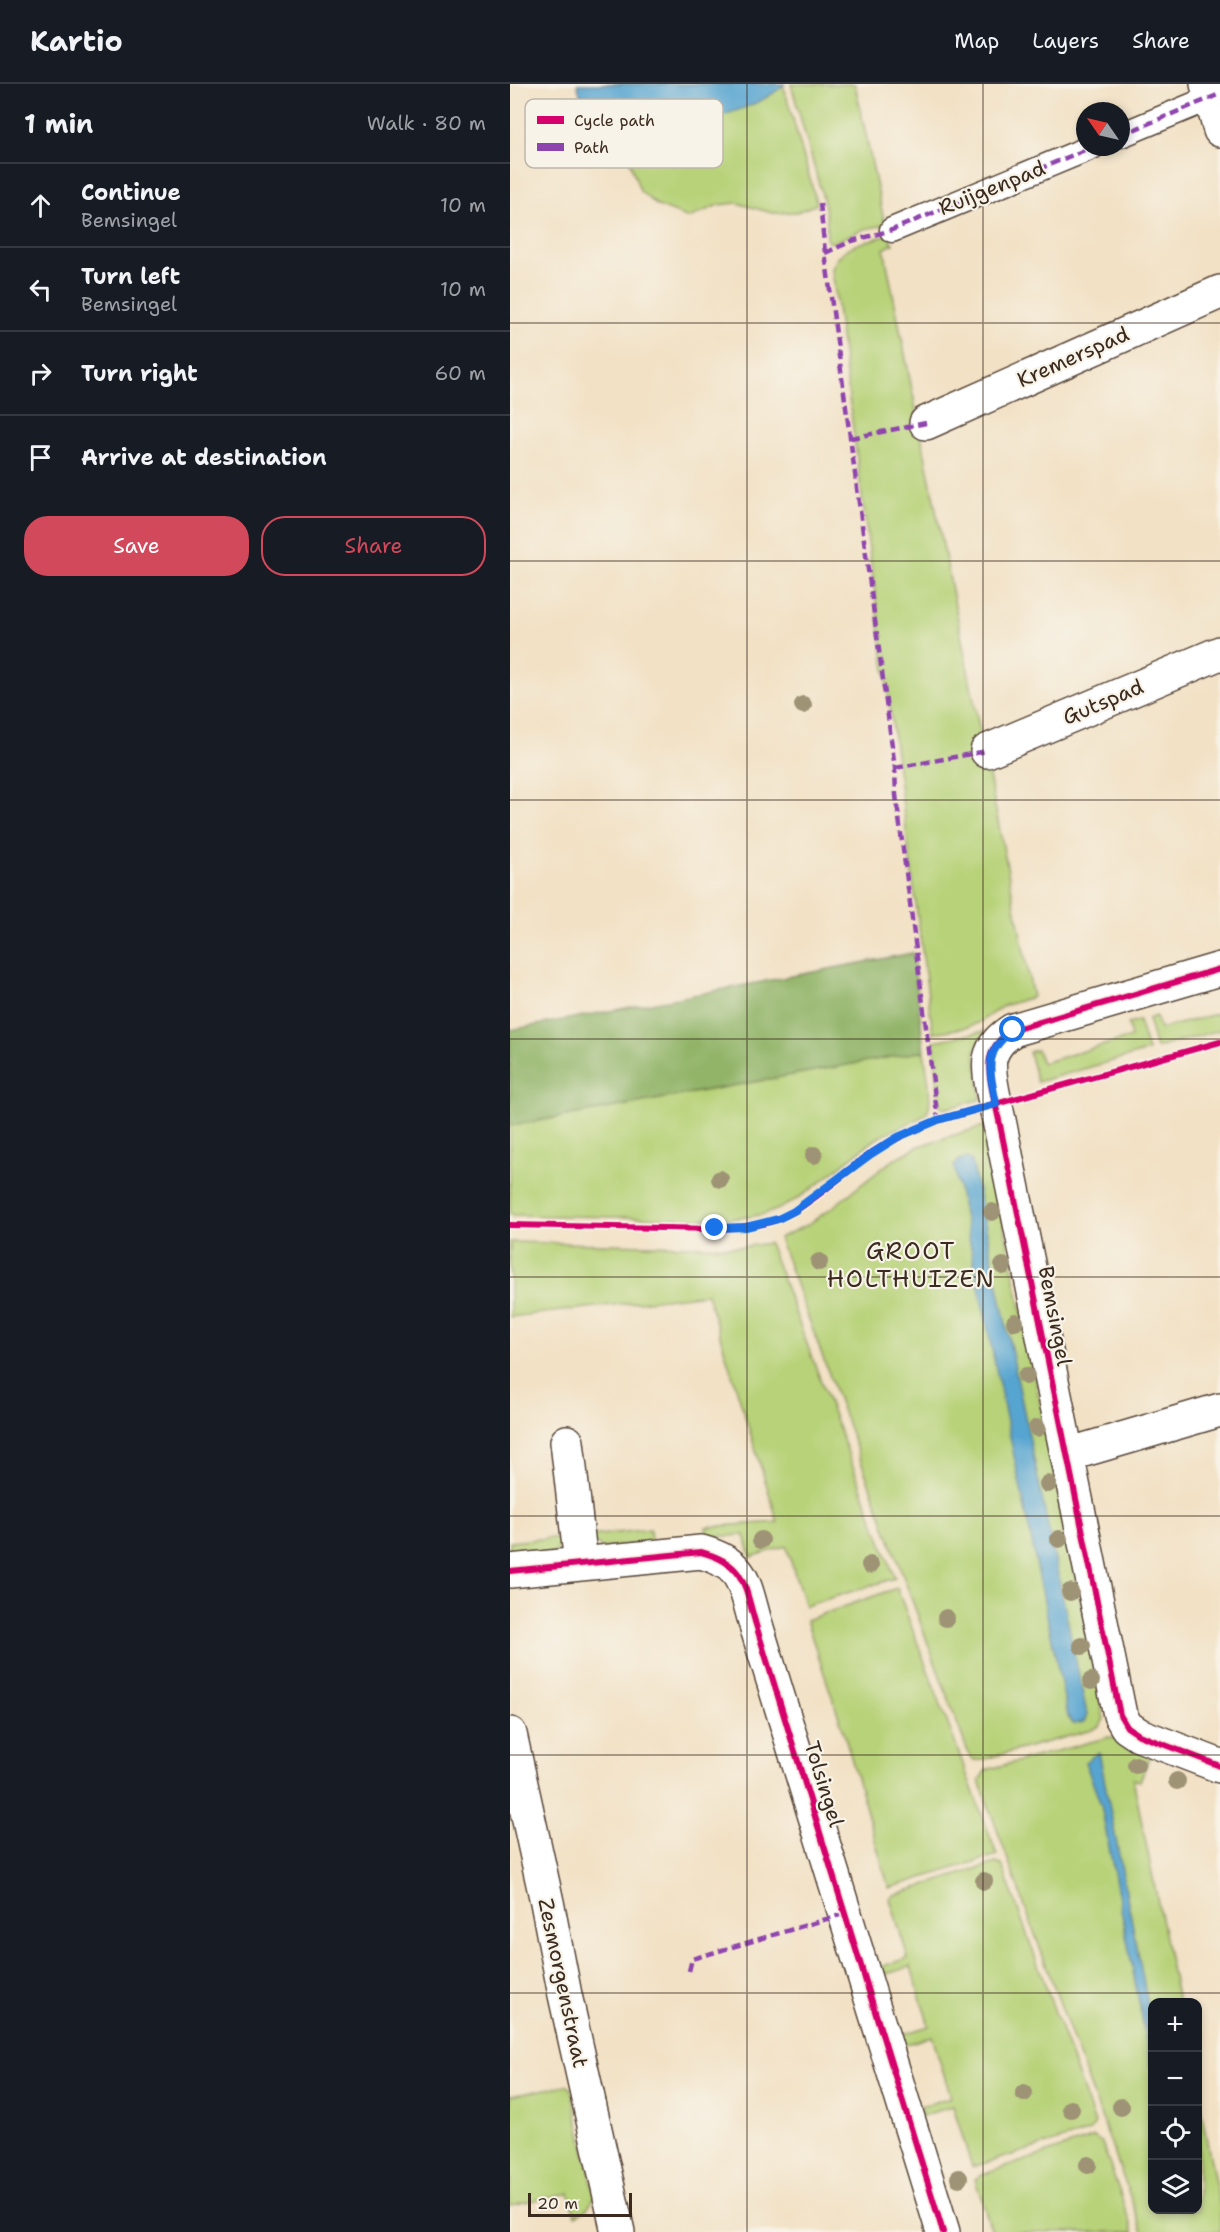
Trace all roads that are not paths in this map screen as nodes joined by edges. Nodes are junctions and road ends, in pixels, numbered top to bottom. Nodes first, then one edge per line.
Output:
1 (1212, 92) edge
2 (1220, 130) edge
3 (1130, 131) edge
4 (1076, 154) edge
5 (892, 230) dead end
6 (1220, 292) edge
7 (926, 423) dead end
8 (1220, 653) edge
9 (987, 751) dead end
10 (1220, 969) edge
11 (1220, 1410) edge
12 (567, 1442) dead end
13 (1067, 1455) junction
14 (581, 1564) junction
15 (510, 1571) edge
16 (510, 1734) edge
17 (1220, 1766) edge
18 (618, 2232) edge
19 (943, 2232) edge

1 - 2 street
1 - 3 street
4 - 5 street, Ruijgenpad
6 - 7 street, Kremerspad
8 - 9 street, Gutspad
10 - 13 street, Bemsingel
11 - 13 street
12 - 14 street
13 - 17 street, Bemsingel
14 - 15 street, Tolsingel
14 - 19 street, Tolsingel
16 - 18 street, Zesmorgenstraat

